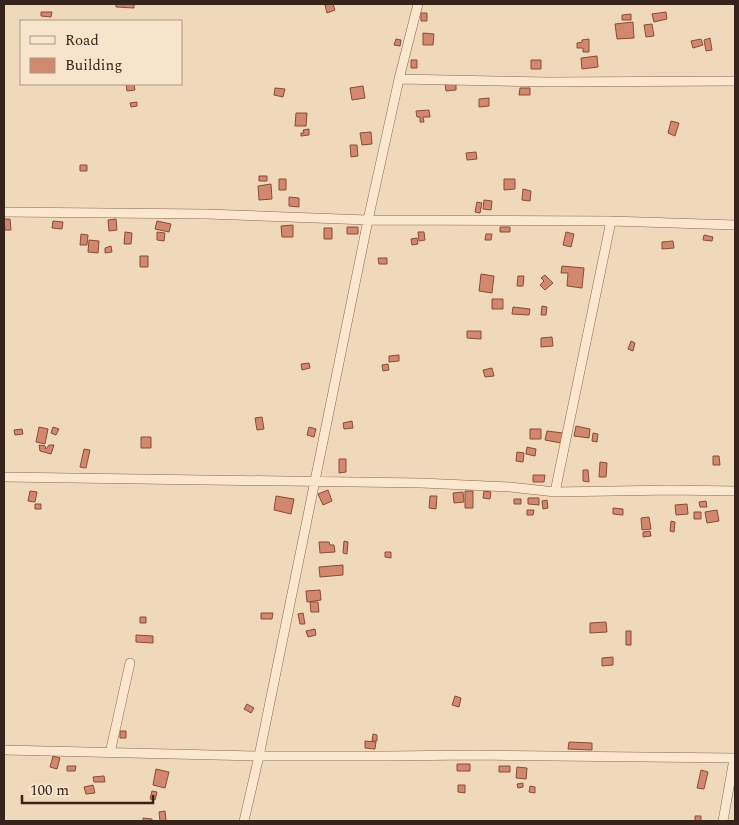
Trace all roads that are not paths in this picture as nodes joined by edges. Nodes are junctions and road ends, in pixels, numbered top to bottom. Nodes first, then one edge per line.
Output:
1 (418, 4) edge
2 (399, 79) junction
3 (735, 81) edge
4 (4, 212) edge
5 (368, 220) junction
6 (611, 221) junction
7 (735, 225) edge
8 (4, 477) edge
9 (314, 482) junction
10 (735, 491) edge
11 (556, 492) junction
12 (130, 663) dead end
13 (4, 750) edge
14 (110, 753) junction
15 (259, 756) junction
16 (735, 758) edge
17 (244, 821) edge
18 (723, 821) edge

1 - 2 street
2 - 3 street
2 - 5 street
4 - 5 street
5 - 6 street
5 - 9 street
6 - 7 street
6 - 11 street
8 - 9 street
9 - 11 street
9 - 15 street
10 - 11 street
12 - 14 street
13 - 14 street
14 - 15 street
15 - 16 street
15 - 17 street
16 - 18 street

